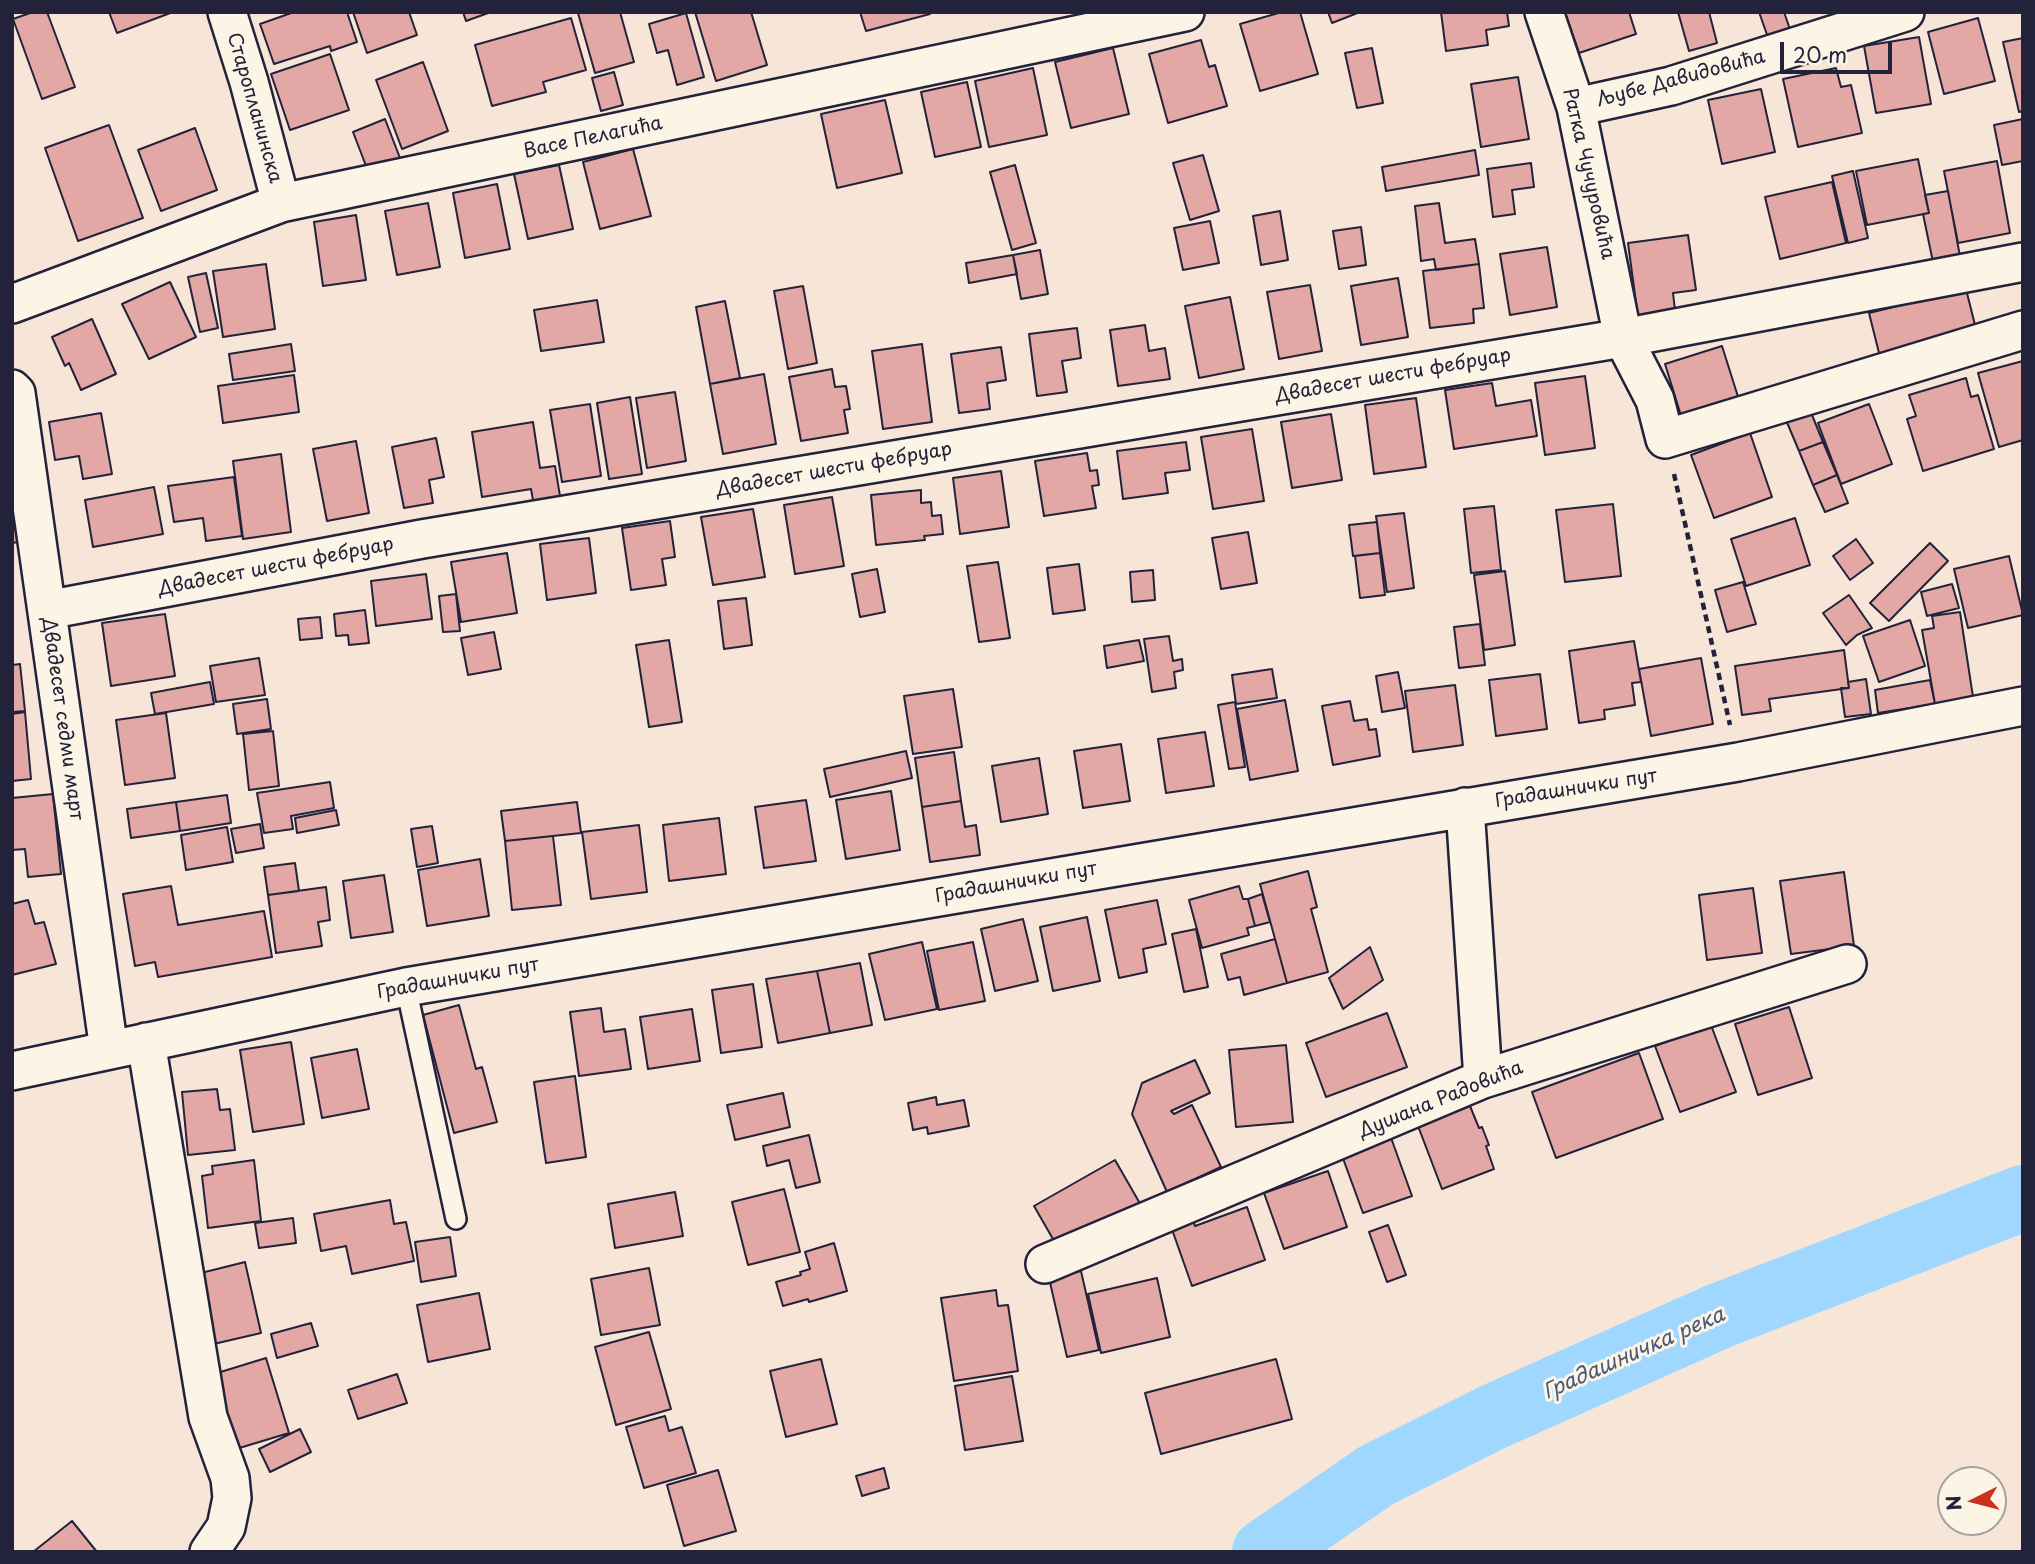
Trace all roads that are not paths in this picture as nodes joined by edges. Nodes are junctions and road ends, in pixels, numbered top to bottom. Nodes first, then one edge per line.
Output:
1 (1185, 12) edge
2 (1544, 12) edge
3 (1905, 12) edge
4 (229, 13) edge
5 (1576, 107) junction
6 (281, 204) junction
7 (2023, 262) edge
8 (12, 304) edge
9 (2023, 330) edge
10 (1623, 338) junction
11 (12, 389) edge
12 (47, 610) junction
13 (2023, 706) edge
14 (1465, 807) junction
15 (1847, 964) dead end
16 (406, 987) junction
17 (146, 1042) junction
18 (109, 1050) junction
19 (12, 1071) edge
20 (1483, 1079) junction
21 (456, 1219) dead end
22 (1045, 1264) dead end
23 (209, 1552) edge

1 - 6 street, Васе Пелагића
2 - 5 street, Ратка Чучуровића
3 - 5 street, Љубе Давидовића
4 - 6 street, Старопланинска
5 - 10 street, Ратка Чучуровића
6 - 8 street, Васе Пелагића
7 - 10 street, Двадесет шести фебруар
9 - 10 street
10 - 12 street, Двадесет шести фебруар
11 - 12 street, Двадесет седми март
12 - 18 street, Двадесет седми март
13 - 14 street, Градашнички пут
14 - 16 street, Градашнички пут
14 - 20 street
15 - 20 street, Душана Радовића
16 - 17 street, Градашнички пут
16 - 21 lane
17 - 18 street, Градашнички пут
17 - 23 street
18 - 19 street, Градашнички пут
20 - 22 street, Душана Радовића

